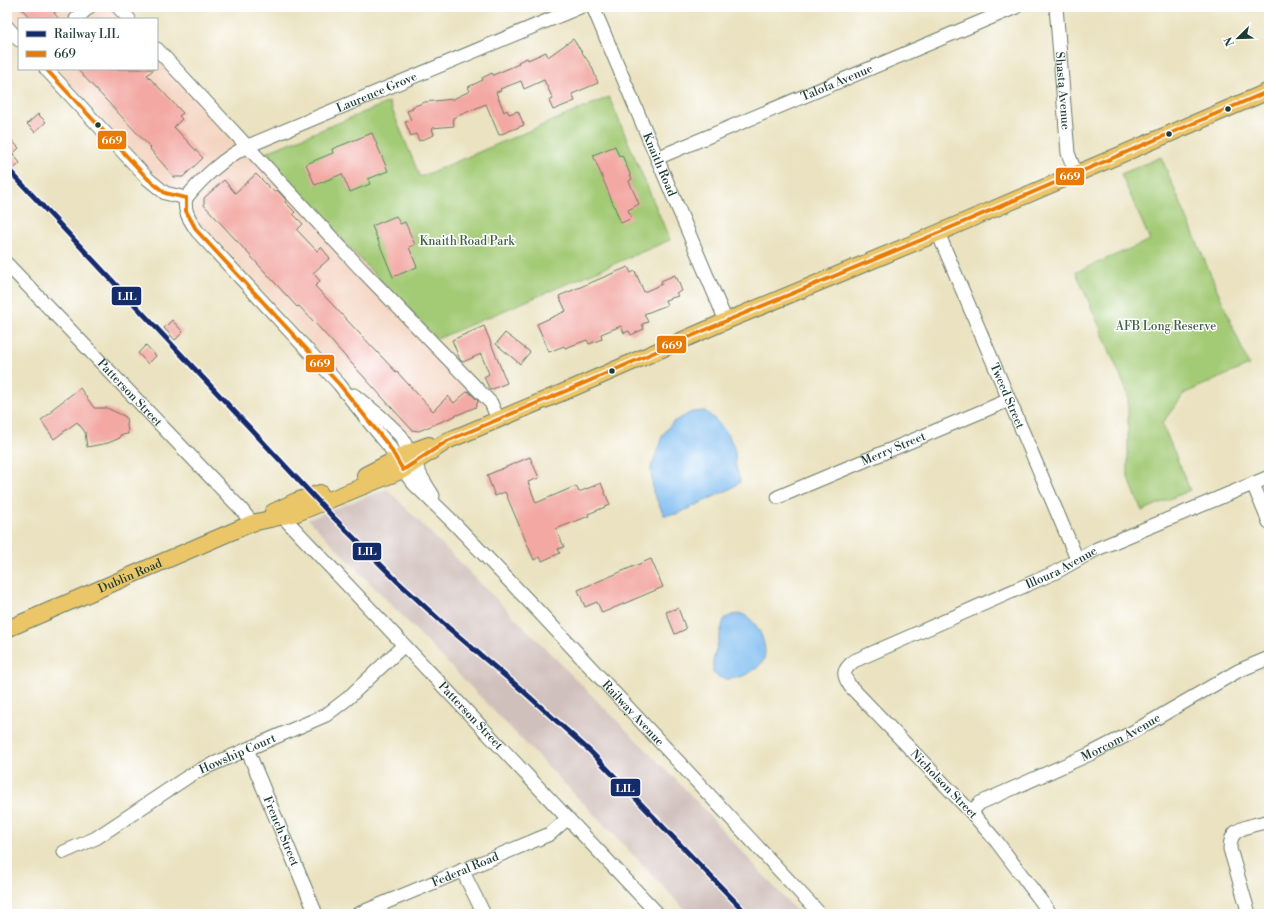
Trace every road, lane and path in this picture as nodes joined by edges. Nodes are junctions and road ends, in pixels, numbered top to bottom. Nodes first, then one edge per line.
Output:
1 (89, 7) edge
2 (118, 7) edge
3 (580, 7) edge
4 (593, 7) edge
5 (1016, 7) edge
6 (1056, 7) edge
7 (77, 18) edge
8 (128, 18) edge
9 (7, 27) edge
10 (18, 39) edge
11 (158, 50) edge
12 (47, 70) edge
13 (1269, 91) edge
14 (248, 146) junction
15 (657, 158) junction
16 (1076, 174) junction
17 (186, 198) junction
18 (938, 233) junction
19 (7, 264) edge
20 (726, 321) junction
21 (1009, 400) junction
22 (498, 419) junction
23 (406, 461) junction
24 (1269, 477) edge
25 (1253, 484) junction
26 (778, 497) dead end
27 (281, 513) junction
28 (1269, 522) edge
29 (253, 523) junction
30 (1077, 559) junction
31 (7, 629) edge
32 (403, 646) junction
33 (1269, 658) edge
34 (854, 661) joint
35 (247, 749) junction
36 (971, 812) junction
37 (568, 819) junction
38 (1269, 821) edge
39 (64, 852) dead end
40 (462, 870) junction
41 (1050, 913) dead end
42 (316, 914) edge
43 (358, 914) edge
44 (484, 914) edge
45 (658, 914) edge
46 (820, 914) edge
47 (1249, 914) edge

1 - 7 street
2 - 8 street
3 - 14 street, Laurence Grove
4 - 15 street, Knaith Road
5 - 15 street, Talofa Avenue
6 - 16 street, Shasta Avenue
9 - 10 street
11 - 14 street
12 - 17 street
13 - 16 main road, Dublin Road
14 - 17 street, Laurence Grove
14 - 22 street
15 - 20 street, Knaith Road
16 - 18 main road, Dublin Road
17 - 23 street, Railway Avenue
18 - 20 main road, Dublin Road
18 - 21 street, Tweed Street
19 - 29 street, Patterson Street
20 - 22 main road, Dublin Road
21 - 26 street, Merry Street
21 - 30 street, Tweed Street
22 - 23 main road, Dublin Road
23 - 27 main road, Dublin Road
23 - 46 street, Railway Avenue
24 - 25 street, Illoura Avenue
25 - 28 street
25 - 30 street, Illoura Avenue
27 - 29 main road, Dublin Road
27 - 32 street, Patterson Street
29 - 31 main road, Dublin Road
30 - 34 street, Illoura Avenue
32 - 35 street, Howship Court
32 - 37 street, Patterson Street
33 - 36 street, Morcom Avenue
34 - 36 street, Nicholson Street
35 - 39 street, Howship Court
35 - 42 street, French Street
36 - 41 street, Nicholson Street
37 - 40 street, Federal Road
37 - 45 street, Patterson Street
38 - 47 street
40 - 43 street, Federal Road
40 - 44 street

